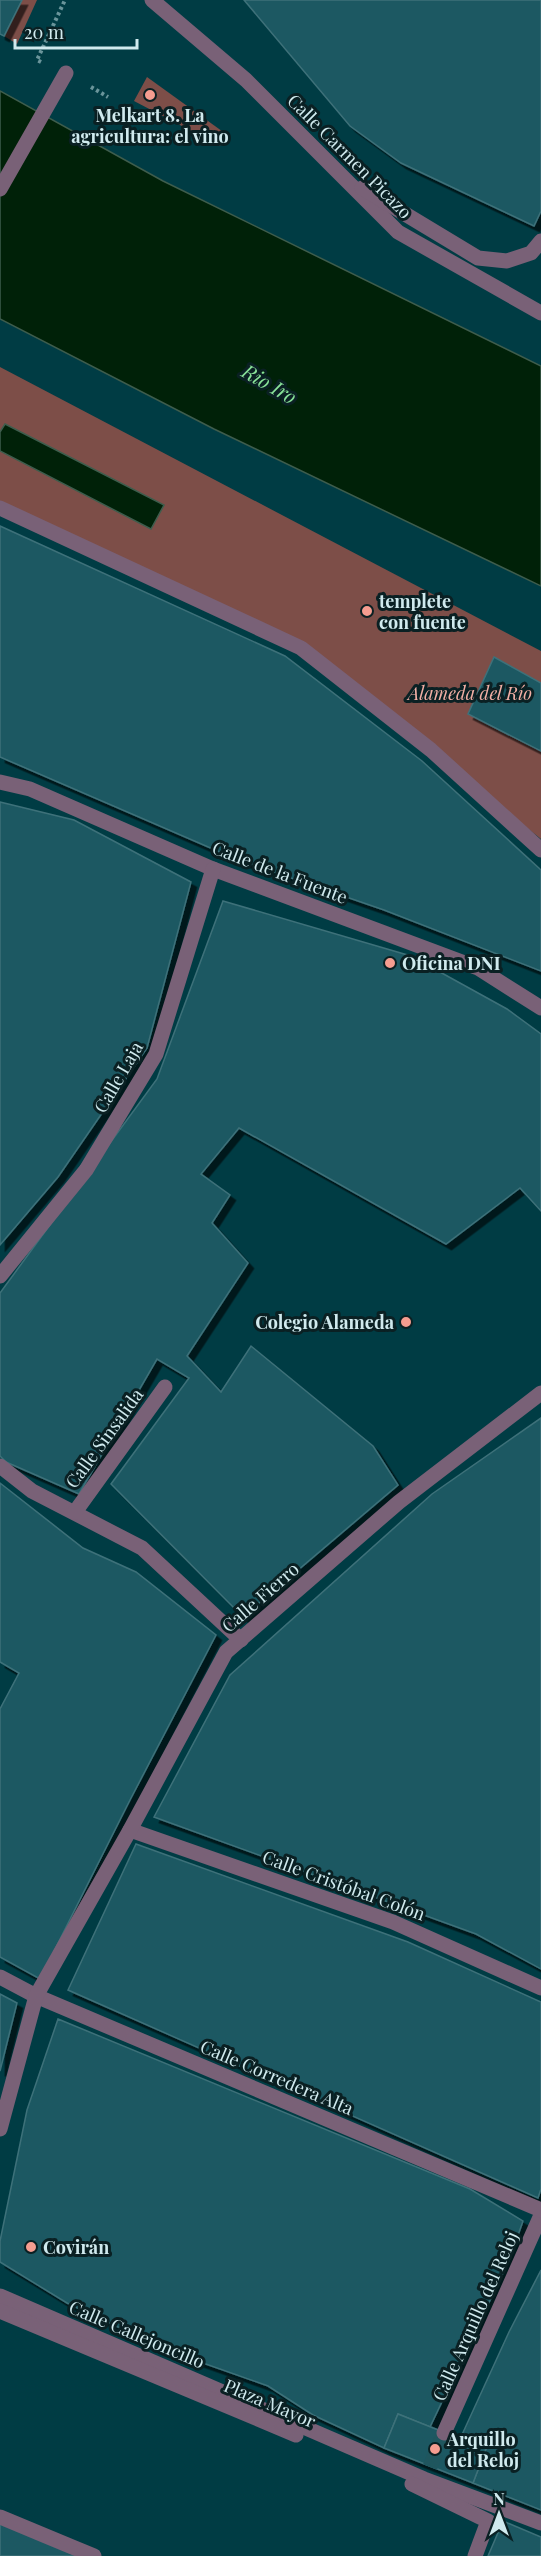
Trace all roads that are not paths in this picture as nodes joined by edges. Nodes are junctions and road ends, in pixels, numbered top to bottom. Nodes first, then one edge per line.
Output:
1 (152, 0) edge
2 (66, 73) dead end
3 (341, 175) junction
4 (0, 189) edge
5 (541, 241) edge
6 (541, 313) edge
7 (0, 508) edge
8 (0, 782) edge
9 (541, 850) edge
10 (213, 869) junction
11 (541, 1008) edge
12 (0, 1276) edge
13 (165, 1388) dead end
14 (541, 1393) edge
15 (0, 1466) edge
16 (75, 1512) junction
17 (241, 1640) junction
18 (130, 1830) junction
19 (0, 1977) edge
20 (541, 1988) edge
21 (36, 1995) junction
22 (0, 2129) edge
23 (541, 2210) edge
24 (541, 2215) edge
25 (0, 2296) edge
26 (0, 2311) edge
27 (444, 2433) tunnel mouth
28 (0, 2517) edge
29 (541, 2523) edge
30 (94, 2556) edge
31 (475, 2556) edge

1 - 3 street, Calle Carmen Picazo
2 - 4 street
3 - 5 street
3 - 6 street, Calle Carmen Picazo
7 - 9 street
8 - 10 street, Calle de la Fuente
10 - 11 street, Calle de la Fuente
10 - 12 street, Calle Laja
13 - 16 street, Calle Sinsalida
14 - 17 street, Calle Fierro
15 - 16 street
16 - 17 street
17 - 18 street, Calle Fierro
18 - 20 street, Calle Cristóbal Colón
18 - 21 street, Calle Fierro
19 - 21 street, Calle Corredera Alta
21 - 22 street, Calle Fierro
21 - 23 street, Calle Corredera Alta
24 - 27 street, Calle Arquillo del Reloj
25 - 29 street, Calle Callejoncillo
26 - 31 street, Plaza Mayor
28 - 30 street

